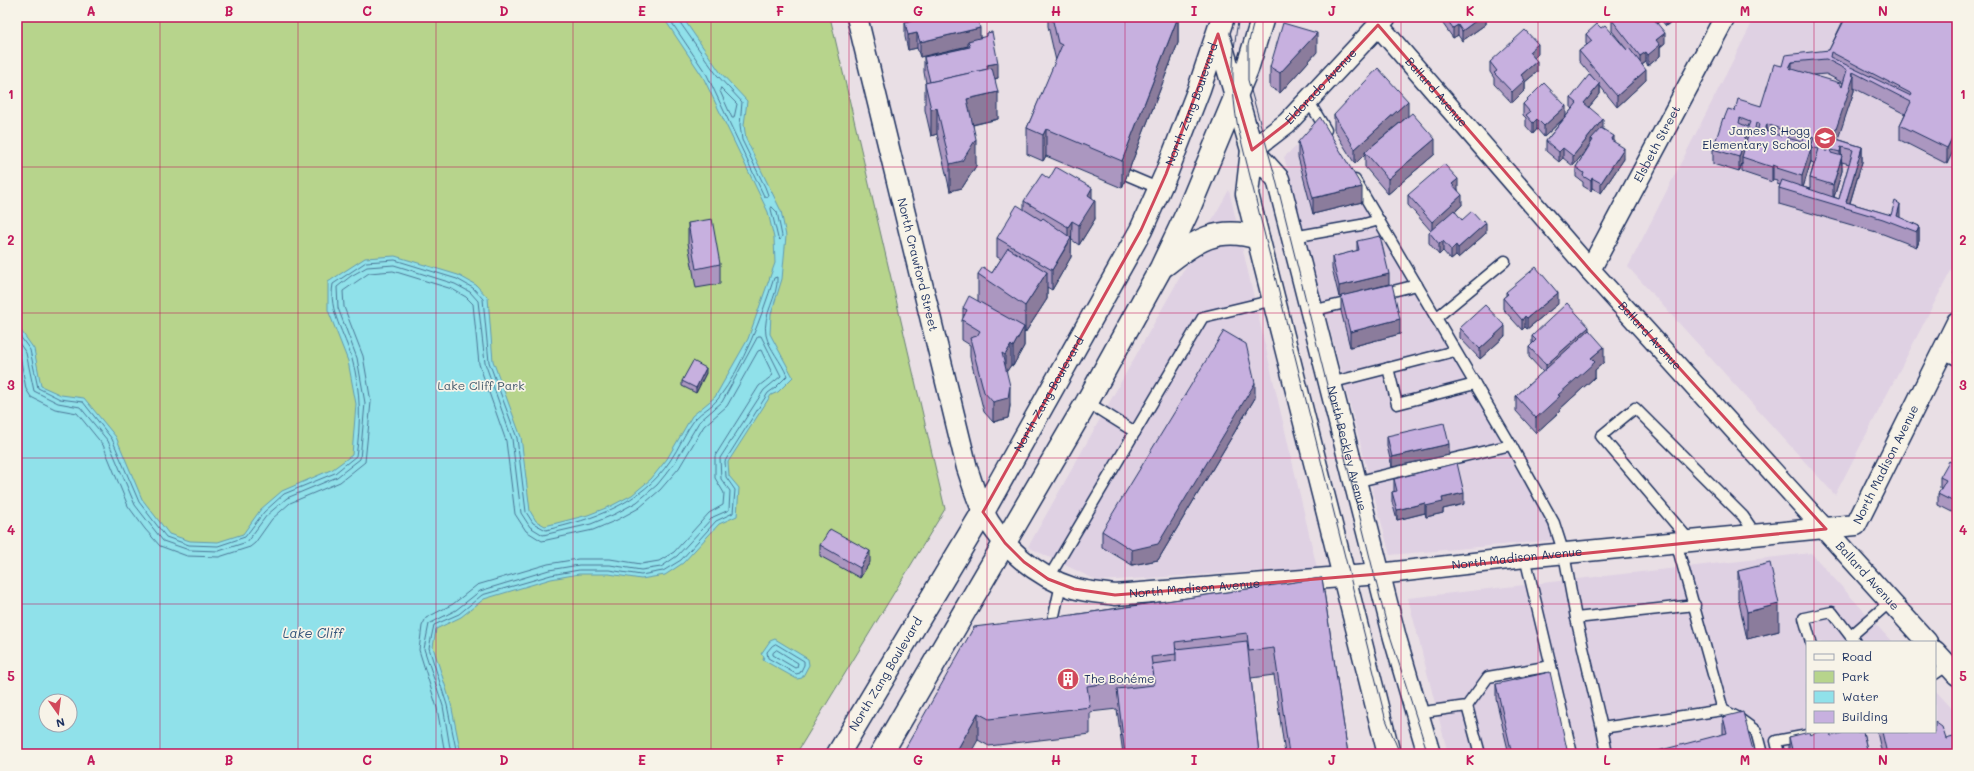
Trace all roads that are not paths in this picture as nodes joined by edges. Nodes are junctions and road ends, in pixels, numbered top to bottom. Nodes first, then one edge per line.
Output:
1 (857, 17) edge
2 (1263, 17) edge
3 (1725, 17) edge
4 (1382, 21) edge
5 (1220, 26) edge
6 (1236, 95) junction
7 (1308, 100) junction
8 (1332, 141) edge
9 (1252, 150) junction
10 (1352, 174) edge
11 (1128, 175) edge
12 (1160, 189) junction
13 (1379, 220) junction
14 (1258, 238) junction
15 (1293, 238) junction
16 (1505, 261) dead end
17 (1161, 268) junction
18 (1590, 270) junction
19 (1417, 285) junction
20 (1274, 300) junction
21 (1311, 311) junction
22 (1436, 318) junction
23 (1957, 322) edge
24 (1455, 351) junction
25 (1949, 357) edge
26 (1388, 368) junction
27 (1330, 383) junction
28 (1475, 384) junction
29 (1087, 402) junction
30 (1135, 432) junction
31 (1511, 445) junction
32 (1355, 482) junction
33 (983, 512) junction
34 (1826, 529) junction
35 (1756, 535) junction
36 (1683, 542) junction
37 (1005, 543) junction
38 (1564, 554) junction
39 (1525, 557) junction
40 (1379, 574) junction
41 (1344, 575) junction
42 (1054, 581) junction
43 (1891, 601) junction
44 (1695, 605) junction
45 (1576, 618) junction
46 (1053, 620) junction
47 (1066, 624) edge
48 (1048, 637) edge
49 (1853, 639) edge
50 (1811, 641) edge
51 (1926, 641) edge
52 (1551, 666) junction
53 (1467, 706) junction
54 (1723, 710) junction
55 (1416, 713) junction
56 (1602, 728) junction
57 (1818, 733) edge
58 (838, 754) edge
59 (881, 754) edge
60 (1389, 754) edge
61 (1429, 754) edge
62 (1480, 754) edge
63 (1572, 754) edge
64 (1607, 754) edge
65 (1762, 754) edge
66 (1778, 754) edge

1 - 33 street, North Crawford Street
2 - 6 main road
3 - 18 street, Elsbeth Street
4 - 7 street, Eldorado Avenue
4 - 18 street, Ballard Avenue
5 - 6 main road, North Beckley Avenue
5 - 12 main road, North Zang Boulevard
6 - 9 main road, North Beckley Avenue
6 - 17 main road
7 - 8 lane
7 - 9 street, Eldorado Avenue
9 - 14 main road, North Beckley Avenue
9 - 15 main road, North Beckley Avenue
10 - 13 lane
11 - 12 lane
12 - 33 main road, North Zang Boulevard
13 - 15 lane
13 - 19 lane
14 - 17 main road
14 - 20 main road, North Beckley Avenue
15 - 21 main road, North Beckley Avenue
16 - 22 lane
17 - 29 main road
18 - 34 street, Ballard Avenue
19 - 21 lane
19 - 22 lane
20 - 30 lane
20 - 41 main road, North Beckley Avenue
21 - 27 main road, North Beckley Avenue
22 - 24 lane
23 - 25 street, North Madison Avenue
24 - 26 lane
24 - 28 lane
25 - 34 street, North Madison Avenue
26 - 27 lane
26 - 28 lane
27 - 32 main road, North Beckley Avenue
28 - 31 lane
29 - 30 lane
29 - 37 main road
30 - 42 lane
31 - 32 lane
31 - 38 lane
32 - 40 main road, North Beckley Avenue
33 - 37 street, North Madison Avenue
33 - 58 main road, North Zang Boulevard
34 - 35 street, North Madison Avenue
34 - 43 street, Ballard Avenue
35 - 36 street, North Madison Avenue
35 - 36 lane
36 - 38 street, North Madison Avenue
36 - 44 lane
37 - 42 street, North Madison Avenue
37 - 59 main road
38 - 39 street, North Madison Avenue
38 - 45 lane
39 - 40 street, North Madison Avenue
39 - 52 lane
40 - 41 street, North Madison Avenue
40 - 55 main road, North Beckley Avenue
41 - 42 street, North Madison Avenue
41 - 60 main road, North Beckley Avenue
42 - 46 lane
43 - 49 lane
43 - 51 street, Ballard Avenue
44 - 45 lane
44 - 54 lane
45 - 56 lane
46 - 47 lane
46 - 48 lane
49 - 50 lane
52 - 53 lane
52 - 63 lane
53 - 55 lane
53 - 62 lane
54 - 56 lane
54 - 65 lane
55 - 61 main road, North Beckley Avenue
56 - 64 lane
57 - 66 lane

